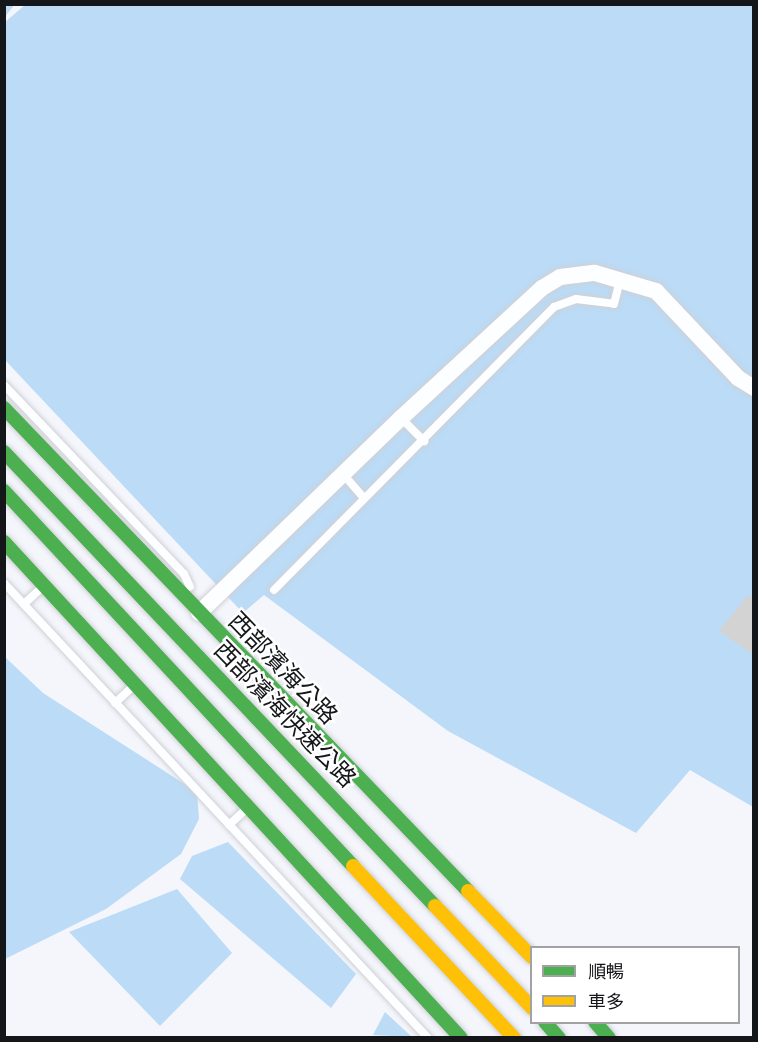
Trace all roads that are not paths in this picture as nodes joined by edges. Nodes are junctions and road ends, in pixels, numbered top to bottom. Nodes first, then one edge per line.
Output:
1 (628, 285) junction
2 (4, 385) edge
3 (753, 388) edge
4 (4, 408) edge
5 (405, 423) junction
6 (423, 440) junction
7 (4, 452) edge
8 (347, 478) junction
9 (4, 491) edge
10 (363, 496) junction
11 (4, 542) edge
12 (4, 583) edge
13 (45, 585) junction
14 (273, 590) dead end
15 (24, 604) junction
16 (199, 613) junction
17 (136, 683) junction
18 (115, 703) junction
19 (248, 807) junction
20 (229, 825) junction
21 (380, 952) junction
22 (530, 956) edge
23 (363, 968) junction
24 (530, 1007) edge
25 (546, 1024) edge
26 (596, 1024) edge
27 (428, 1038) edge
28 (461, 1038) edge
29 (514, 1038) edge
30 (559, 1038) edge
31 (609, 1038) edge

1 - 3 street
1 - 5 street
1 - 6 lane
2 - 16 lane
4 - 16 main road, 西部濱海公路
5 - 6 lane
5 - 8 street
6 - 10 lane
7 - 24 main road, 西部濱海快速公路
8 - 10 lane
8 - 16 street
9 - 29 main road
10 - 14 lane
11 - 13 main road
12 - 15 lane
13 - 15 lane
13 - 17 main road
15 - 18 lane
16 - 22 main road, 西部濱海公路
17 - 18 lane
17 - 19 main road
18 - 20 lane
19 - 20 lane
19 - 21 main road
20 - 23 lane
21 - 23 lane
21 - 28 main road
23 - 27 lane
25 - 30 main road
26 - 31 main road

